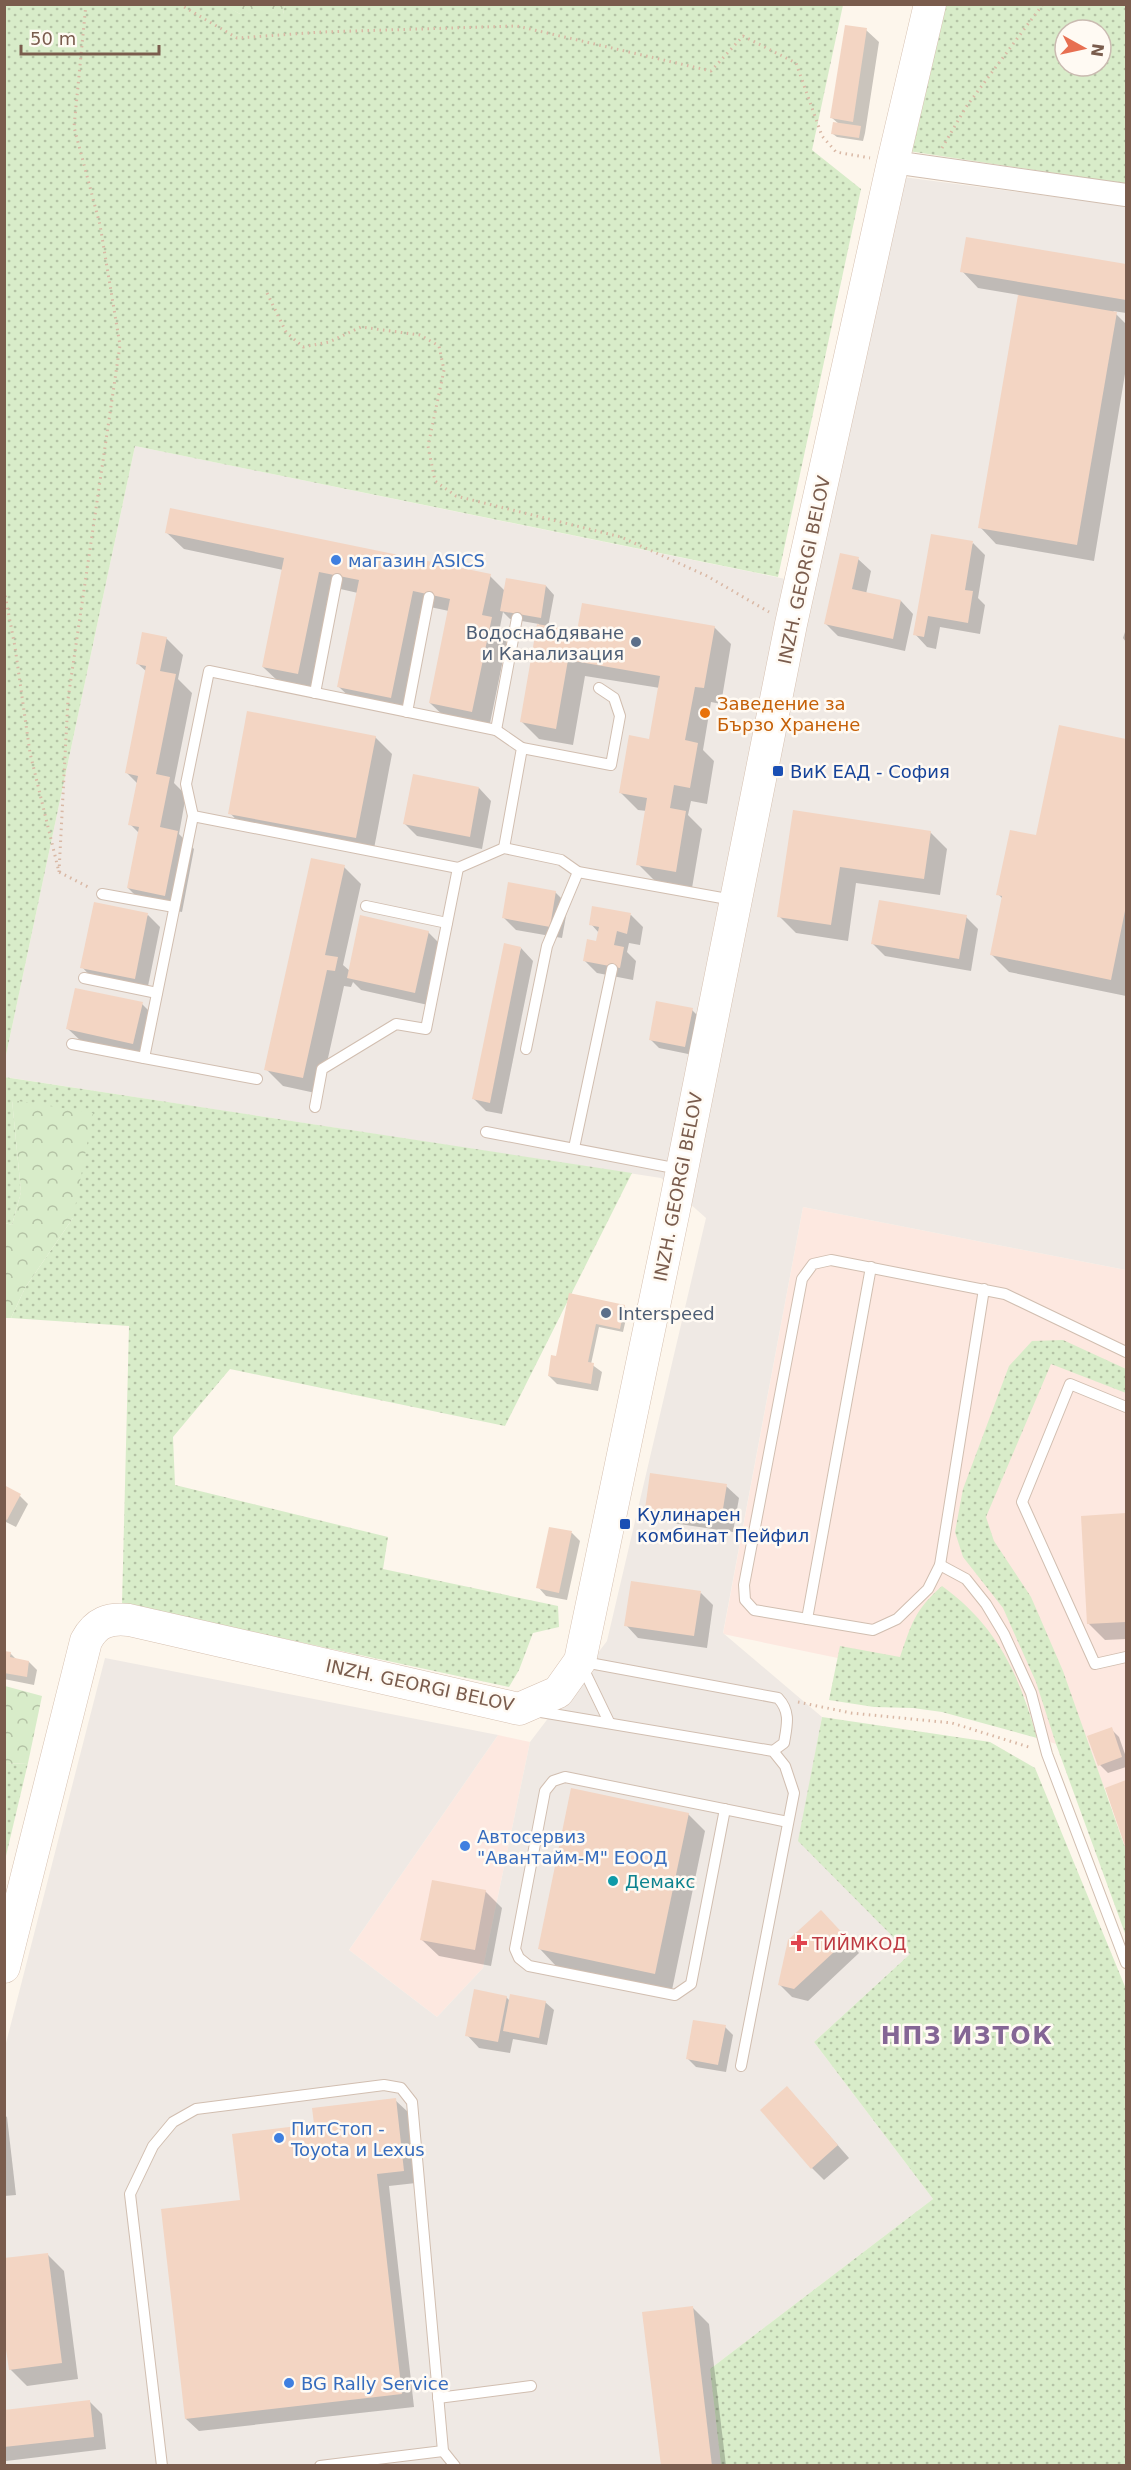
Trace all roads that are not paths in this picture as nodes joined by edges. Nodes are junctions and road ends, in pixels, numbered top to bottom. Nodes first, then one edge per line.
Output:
1 (930, 4) edge
2 (893, 162) junction
3 (1126, 195) edge
4 (336, 579) dead end
5 (429, 597) dead end
6 (517, 618) dead end
7 (599, 688) dead end
8 (315, 693) junction
9 (407, 712) junction
10 (496, 730) junction
11 (522, 748) junction
12 (193, 816) junction
13 (504, 848) junction
14 (458, 867) junction
15 (578, 872) junction
16 (102, 894) road end
17 (736, 900) junction
18 (366, 906) dead end
19 (174, 907) junction
20 (447, 923) junction
21 (612, 969) dead end
22 (84, 978) dead end
23 (157, 993) junction
24 (72, 1044) dead end
25 (526, 1049) dead end
26 (144, 1058) junction
27 (257, 1079) dead end
28 (315, 1107) dead end
29 (486, 1132) dead end
30 (574, 1149) junction
31 (682, 1169) junction
32 (871, 1267) junction
33 (984, 1289) junction
34 (1126, 1352) edge
35 (1126, 1407) edge
36 (940, 1565) junction
37 (807, 1619) junction
38 (1126, 1657) edge
39 (580, 1661) junction
40 (519, 1709) junction
41 (609, 1722) junction
42 (772, 1751) junction
43 (725, 1809) junction
44 (788, 1822) junction
45 (1126, 1963) edge
46 (4, 1967) edge
47 (741, 2066) dead end
48 (531, 2386) dead end
49 (438, 2398) junction
50 (442, 2451) junction
51 (162, 2466) edge
52 (320, 2466) edge
53 (455, 2466) edge

1 - 2 street, INZH. GEORGI BELOV
2 - 3 street
2 - 17 street, INZH. GEORGI BELOV
4 - 8 lane
5 - 9 lane
6 - 10 lane
7 - 11 lane
8 - 9 lane
8 - 12 lane
9 - 10 lane
10 - 11 lane
11 - 13 lane
12 - 14 lane
12 - 19 lane
13 - 14 lane
13 - 15 lane
14 - 20 lane
15 - 17 lane
15 - 25 lane
16 - 19 lane
17 - 31 street, INZH. GEORGI BELOV
18 - 20 lane
19 - 23 lane
20 - 28 lane
21 - 30 lane
22 - 23 lane
23 - 26 lane
24 - 26 lane
26 - 27 lane
29 - 30 lane
30 - 31 lane
31 - 39 street, INZH. GEORGI BELOV
32 - 33 lane
32 - 37 lane
32 - 37 lane
33 - 34 lane
33 - 36 lane
35 - 38 lane
36 - 37 lane
36 - 45 lane
39 - 40 street, INZH. GEORGI BELOV
39 - 41 lane
39 - 42 lane
40 - 41 lane
40 - 46 street, INZH. GEORGI BELOV
41 - 42 lane
42 - 44 lane
43 - 43 lane
43 - 44 lane
44 - 47 lane
48 - 49 lane
49 - 50 lane
49 - 51 lane
50 - 52 lane
50 - 53 lane

